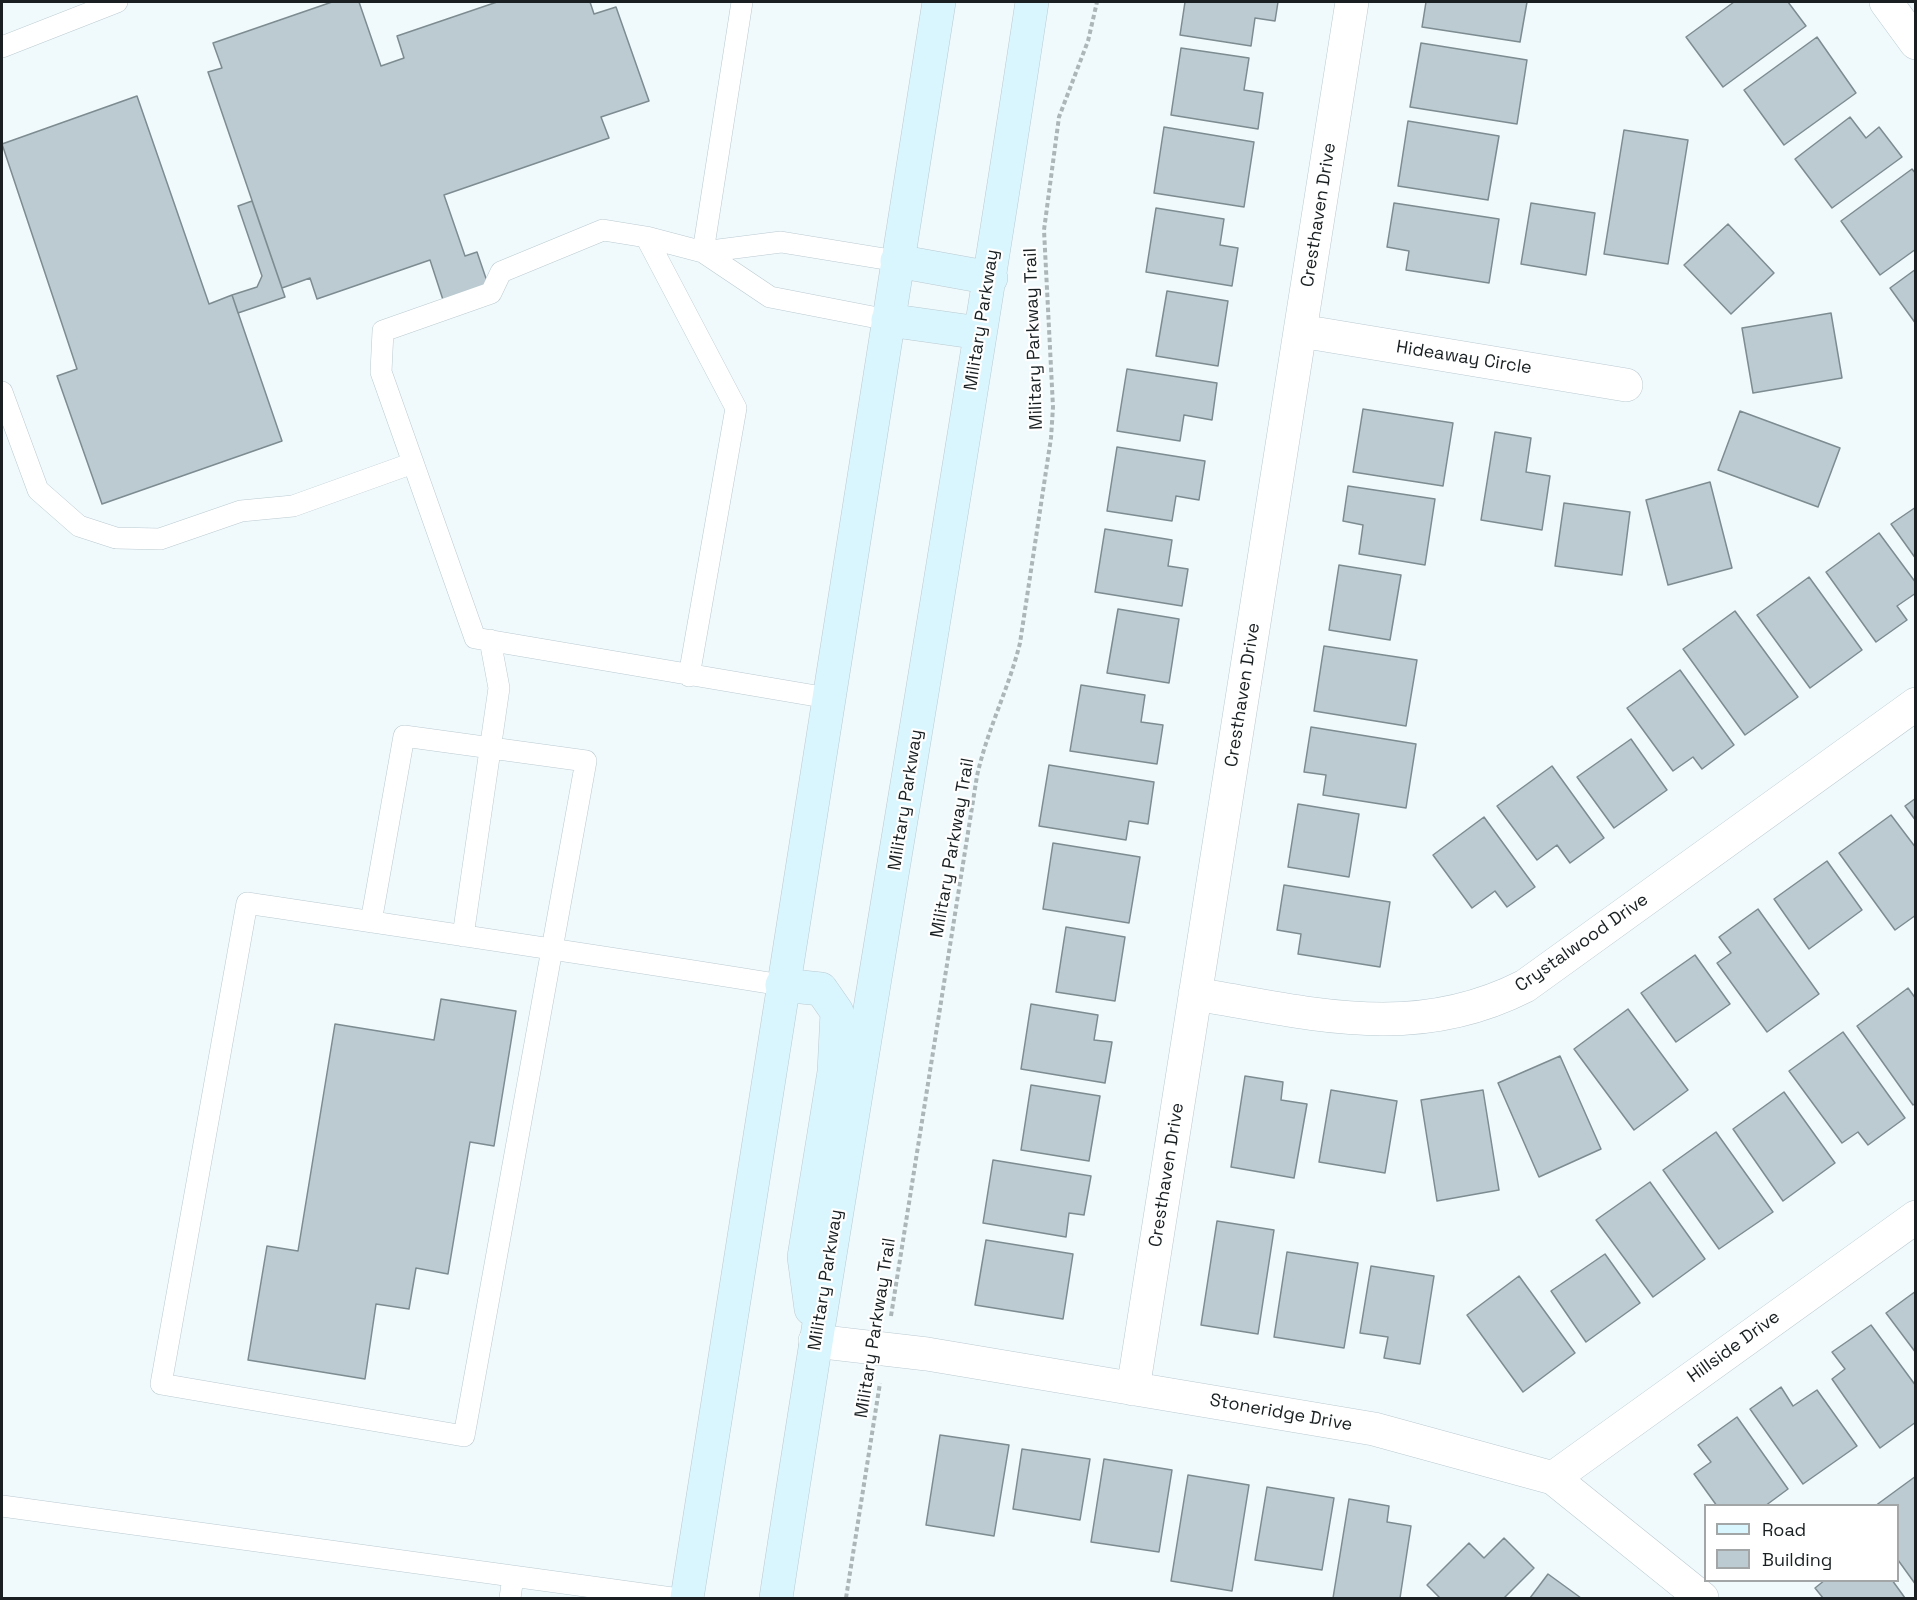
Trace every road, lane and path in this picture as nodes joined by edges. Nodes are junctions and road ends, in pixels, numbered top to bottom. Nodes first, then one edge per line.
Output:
1 (117, 2) edge
2 (742, 2) edge
3 (939, 2) edge
4 (1032, 2) edge
5 (1097, 2) edge
6 (1352, 2) edge
7 (1886, 2) edge
8 (1916, 43) edge
9 (2, 47) edge
10 (646, 237) junction
11 (703, 252) junction
12 (897, 261) junction
13 (991, 278) junction
14 (888, 320) junction
15 (1301, 331) junction
16 (980, 333) junction
17 (1626, 385) dead end
18 (2, 392) edge
19 (413, 463) junction
20 (490, 640) junction
21 (689, 676) junction
22 (828, 698) junction
23 (1916, 704) edge
24 (490, 748) junction
25 (371, 922) junction
26 (463, 936) junction
27 (553, 950) junction
28 (782, 985) junction
29 (1195, 994) junction
30 (1916, 1216) edge
31 (815, 1341) junction
32 (886, 1348) junction
33 (1133, 1389) junction
34 (1553, 1478) junction
35 (2, 1506) edge
36 (513, 1577) junction
37 (510, 1599) edge
38 (672, 1599) edge
39 (687, 1599) edge
40 (776, 1599) edge
41 (846, 1599) edge
42 (1702, 1599) edge

1 - 9 lane
2 - 11 lane
3 - 12 main road
4 - 13 main road, Military Parkway
5 - 32 path, Military Parkway Trail
6 - 15 street, Cresthaven Drive
7 - 8 street
10 - 11 lane
10 - 19 lane
10 - 21 lane
11 - 12 lane
11 - 14 lane
12 - 13 main road
12 - 14 main road
13 - 16 main road, Military Parkway
14 - 16 main road
14 - 22 main road
15 - 17 street, Hideaway Circle
15 - 29 street, Cresthaven Drive
16 - 31 main road, Military Parkway
18 - 19 lane
19 - 20 lane
20 - 21 lane
20 - 24 lane
21 - 22 lane
22 - 28 main road
23 - 29 street, Crystalwood Drive
24 - 25 lane
24 - 26 lane
24 - 27 lane
25 - 26 lane
25 - 27 lane
26 - 27 lane
27 - 28 lane
28 - 31 main road
28 - 39 main road
29 - 33 street, Cresthaven Drive
30 - 34 street, Hillside Drive
31 - 32 street, Stoneridge Drive
31 - 40 main road, Military Parkway
32 - 33 street, Stoneridge Drive
32 - 41 path, Military Parkway Trail
33 - 34 street, Stoneridge Drive
34 - 42 street, Stoneridge Drive
35 - 36 lane
36 - 37 lane
36 - 38 lane

